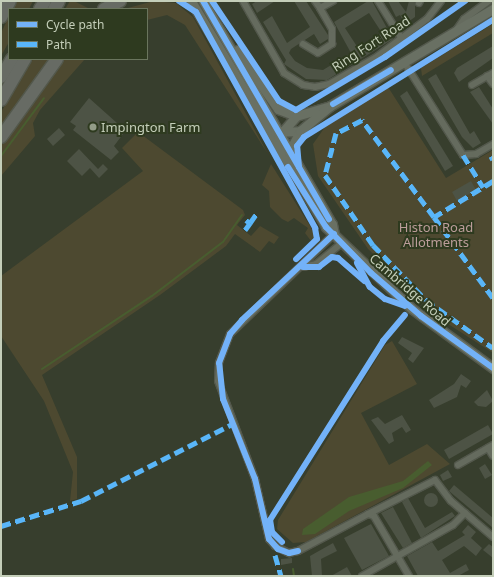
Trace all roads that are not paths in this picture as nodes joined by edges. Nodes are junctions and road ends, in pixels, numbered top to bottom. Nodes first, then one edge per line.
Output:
1 (10, 1) edge
2 (120, 1) edge
3 (192, 1) edge
4 (203, 1) edge
5 (243, 1) edge
6 (315, 1) edge
7 (333, 1) edge
8 (378, 1) edge
9 (441, 1) edge
10 (489, 1) edge
11 (106, 8) edge
12 (320, 8) junction
13 (493, 9) edge
14 (1, 17) edge
15 (218, 26) junction
16 (456, 30) junction
17 (402, 39) junction
18 (302, 44) dead end
19 (11, 60) edge
20 (24, 60) edge
21 (56, 60) edge
22 (404, 62) junction
23 (490, 74) edge
24 (1, 77) edge
25 (493, 84) edge
26 (472, 85) dead end
27 (1, 100) edge
28 (330, 106) junction
29 (296, 116) junction
30 (300, 131) junction
31 (268, 132) junction
32 (278, 133) junction
33 (1, 137) edge
34 (493, 144) edge
35 (285, 154) junction
36 (334, 234) junction
37 (342, 243) junction
38 (303, 267) junction
39 (493, 368) edge
40 (491, 447) edge
41 (493, 456) edge
42 (458, 465) dead end
43 (464, 513) junction
44 (368, 514) junction
45 (493, 537) edge
46 (398, 556) junction
47 (362, 576) edge
48 (410, 576) edge

1 - 14 highway
2 - 11 highway
3 - 31 main road, Cambridge Road
4 - 15 main road
5 - 17 street, Ring Fort Road
6 - 12 street
7 - 12 street
8 - 17 street
9 - 17 street, Ring Fort Road
10 - 16 street
12 - 18 street
13 - 16 main road
15 - 29 main road
15 - 32 main road
16 - 22 main road
19 - 24 highway
20 - 27 highway
21 - 33 highway
22 - 28 main road
22 - 34 street
23 - 25 street
23 - 26 street
28 - 29 main road
28 - 30 main road
29 - 32 main road
30 - 32 main road
30 - 35 main road
31 - 32 main road
31 - 35 main road, Cambridge Road
32 - 35 main road
35 - 36 main road, Cambridge Road
36 - 37 main road, Cambridge Road
36 - 38 street
37 - 38 street
37 - 39 main road, Cambridge Road
38 - 44 street
40 - 41 street
40 - 42 street
43 - 44 street
43 - 45 street
43 - 46 street
44 - 46 street
46 - 47 street
46 - 48 street

